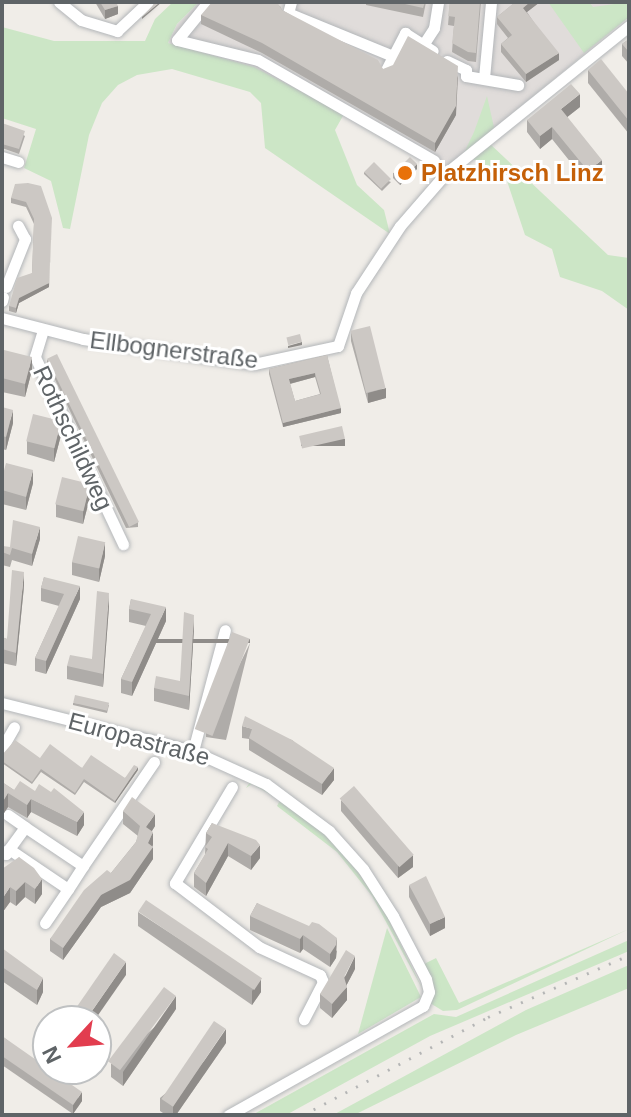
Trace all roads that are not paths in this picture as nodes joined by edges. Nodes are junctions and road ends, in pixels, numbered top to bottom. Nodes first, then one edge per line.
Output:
1 (59, 2) edge
2 (148, 2) edge
3 (208, 2) edge
4 (291, 2) edge
5 (438, 2) edge
6 (491, 2) edge
7 (629, 26) edge
8 (423, 45) junction
9 (393, 56) junction
10 (386, 70) edge
11 (484, 78) junction
12 (518, 85) dead end
13 (2, 157) edge
14 (434, 161) dead end
15 (18, 162) dead end
16 (18, 226) dead end
17 (4, 295) edge
18 (2, 318) edge
19 (43, 330) junction
20 (123, 544) dead end
21 (225, 630) dead end
22 (2, 703) edge
23 (14, 727) dead end
24 (2, 748) edge
25 (193, 751) junction
26 (154, 762) dead end
27 (232, 787) dead end
28 (8, 815) dead end
29 (25, 827) junction
30 (5, 854) edge
31 (83, 866) junction
32 (68, 889) junction
33 (45, 923) dead end
34 (304, 1019) dead end
35 (229, 1115) edge

1 - 2 street
3 - 14 street
4 - 9 street
5 - 8 street
6 - 11 street
7 - 19 street, Ellbognerstraße
8 - 9 street
8 - 11 street
9 - 10 street
11 - 12 street
13 - 15 street
16 - 17 street
18 - 19 street, Ellbognerstraße
19 - 20 street, Rothschildweg
21 - 25 street
22 - 25 street, Europastraße
23 - 24 street
25 - 35 street, Europastraße
26 - 31 street
27 - 34 street
28 - 29 street
29 - 30 street
29 - 31 street
30 - 32 street
31 - 32 street
32 - 33 street

